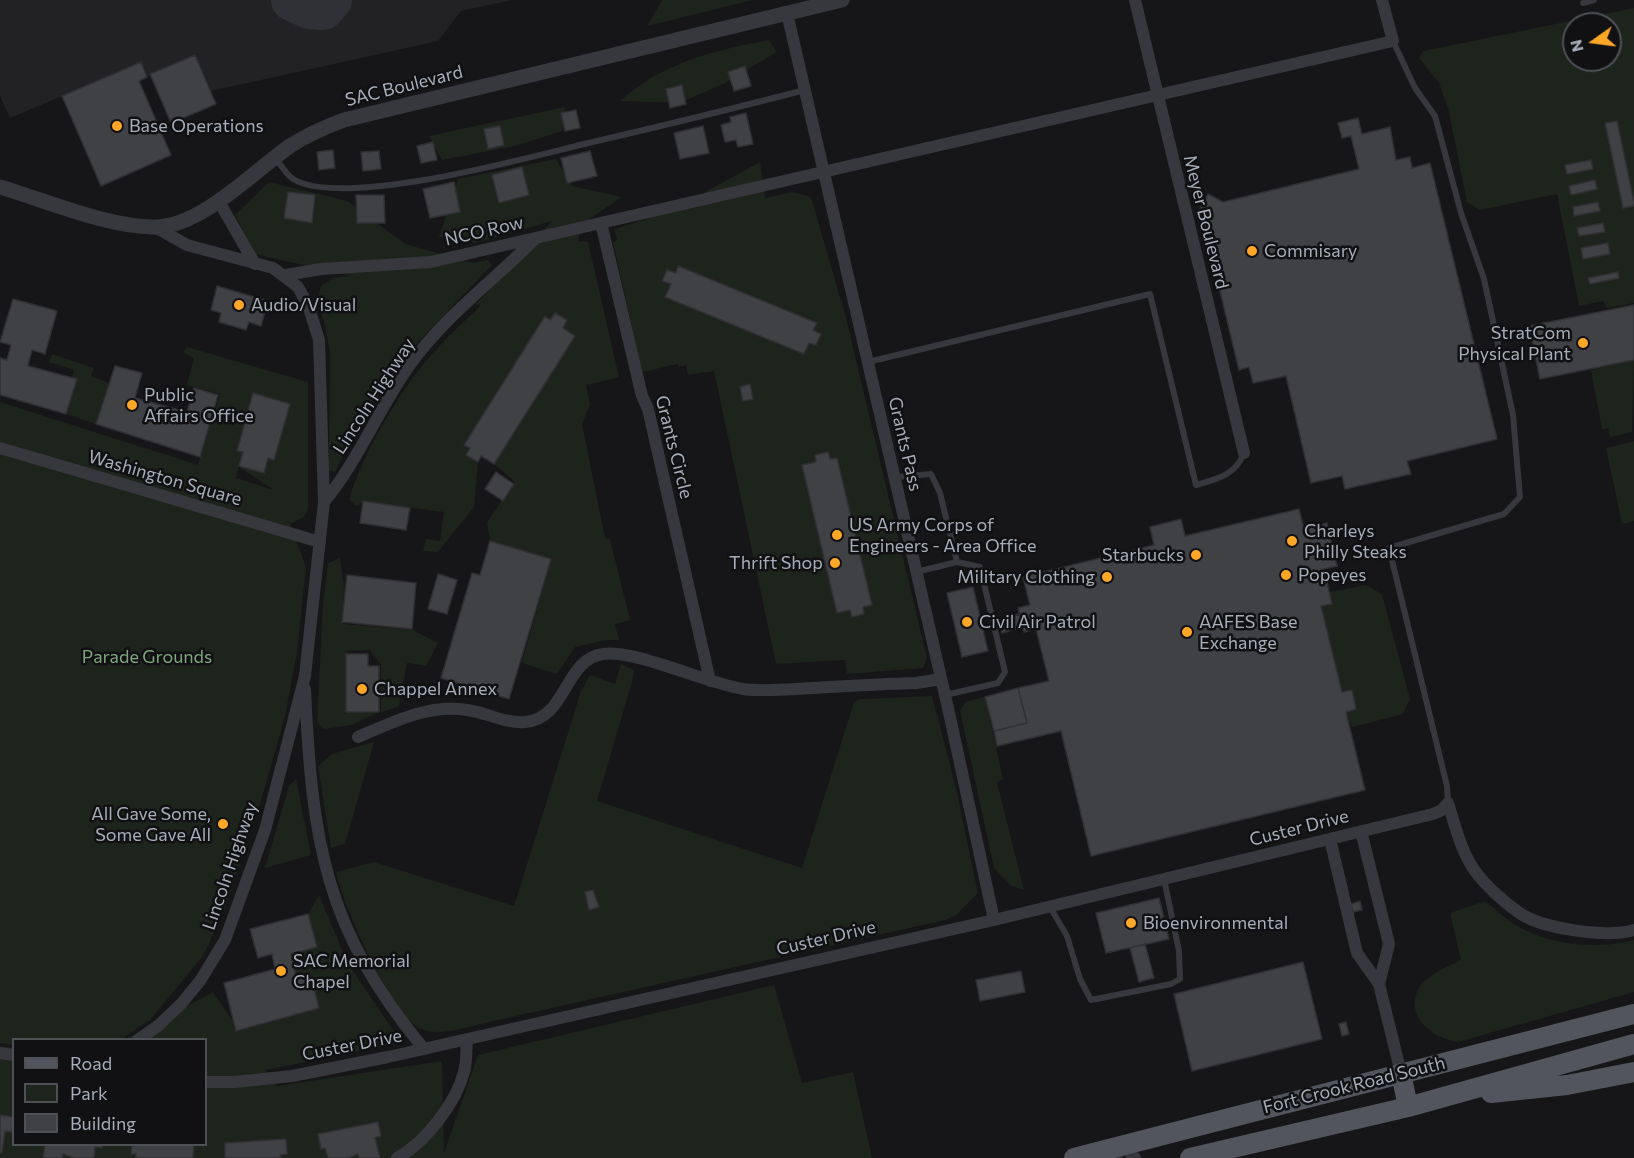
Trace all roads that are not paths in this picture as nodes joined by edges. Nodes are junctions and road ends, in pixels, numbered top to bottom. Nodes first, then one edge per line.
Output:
1 (842, 0) edge
2 (1135, 0) edge
3 (1382, 0) edge
4 (1594, 0) edge
5 (1583, 3) dead end
6 (787, 13) junction
7 (1393, 41) junction
8 (805, 90) junction
9 (1156, 95) junction
10 (275, 158) junction
11 (824, 172) junction
12 (0, 187) edge
13 (218, 200) junction
14 (601, 223) junction
15 (155, 227) junction
16 (535, 238) junction
17 (255, 264) junction
18 (286, 275) junction
19 (868, 362) junction
20 (0, 448) edge
21 (1244, 453) joint
22 (895, 477) junction
23 (324, 502) junction
24 (320, 543) junction
25 (957, 562) junction
26 (916, 573) junction
27 (305, 676) junction
28 (941, 679) junction
29 (710, 681) junction
30 (945, 695) junction
31 (358, 736) dead end
32 (1448, 803) junction
33 (1361, 831) junction
34 (1330, 839) junction
35 (1164, 879) junction
36 (1050, 906) junction
37 (994, 920) junction
38 (1634, 930) edge
39 (1379, 984) junction
40 (1634, 1012) edge
41 (141, 1038) edge
42 (467, 1039) junction
43 (1634, 1044) edge
44 (424, 1049) junction
45 (1634, 1072) edge
46 (1401, 1073) junction
47 (207, 1082) edge
48 (1408, 1107) junction
49 (1124, 1154) edge
50 (397, 1158) edge
51 (1074, 1158) edge
52 (1190, 1158) edge

1 - 6 street, SAC Boulevard
2 - 9 street, Meyer Boulevard
3 - 7 street
4 - 5 lane
6 - 8 street, Grants Pass
6 - 10 street, SAC Boulevard
7 - 9 street, NCO Row
7 - 32 lane
8 - 10 lane
8 - 11 street, Grants Pass
9 - 11 street, NCO Row
9 - 21 street, Meyer Boulevard
10 - 13 street, SAC Boulevard
11 - 14 street, NCO Row
11 - 19 street, Grants Pass
12 - 15 street, SAC Boulevard
13 - 15 street, SAC Boulevard
13 - 17 street
14 - 16 street, NCO Row
14 - 29 street, Grants Circle
15 - 17 street
16 - 18 street, NCO Row
16 - 23 street, Lincoln Highway
17 - 18 street
18 - 23 street, Lincoln Highway
19 - 21 lane
19 - 22 street, Grants Pass
20 - 24 street, Washington Square
22 - 25 lane
22 - 26 street, Grants Pass
23 - 24 street, Lincoln Highway
24 - 27 street, Lincoln Highway
25 - 26 lane
25 - 30 lane
26 - 28 street, Grants Pass
27 - 41 street, Lincoln Highway
27 - 44 street, Lincoln Highway
28 - 29 street
28 - 30 street, Grants Pass
29 - 31 street
30 - 37 street, Grants Pass
32 - 33 street, Custer Drive
32 - 38 street
33 - 34 street, Custer Drive
33 - 39 street
34 - 35 street, Custer Drive
34 - 39 street
35 - 36 street, Custer Drive
35 - 36 lane
36 - 37 street, Custer Drive
37 - 42 street, Custer Drive
39 - 46 street
40 - 46 main road, Fort Crook Road South
42 - 44 street, Custer Drive
42 - 50 street
43 - 48 main road, Fort Crook Road South
44 - 47 street, Custer Drive
45 - 48 main road
46 - 48 main road
46 - 49 main road, Fort Crook Road South
48 - 52 main road, Fort Crook Road South
49 - 51 main road, Fort Crook Road South

